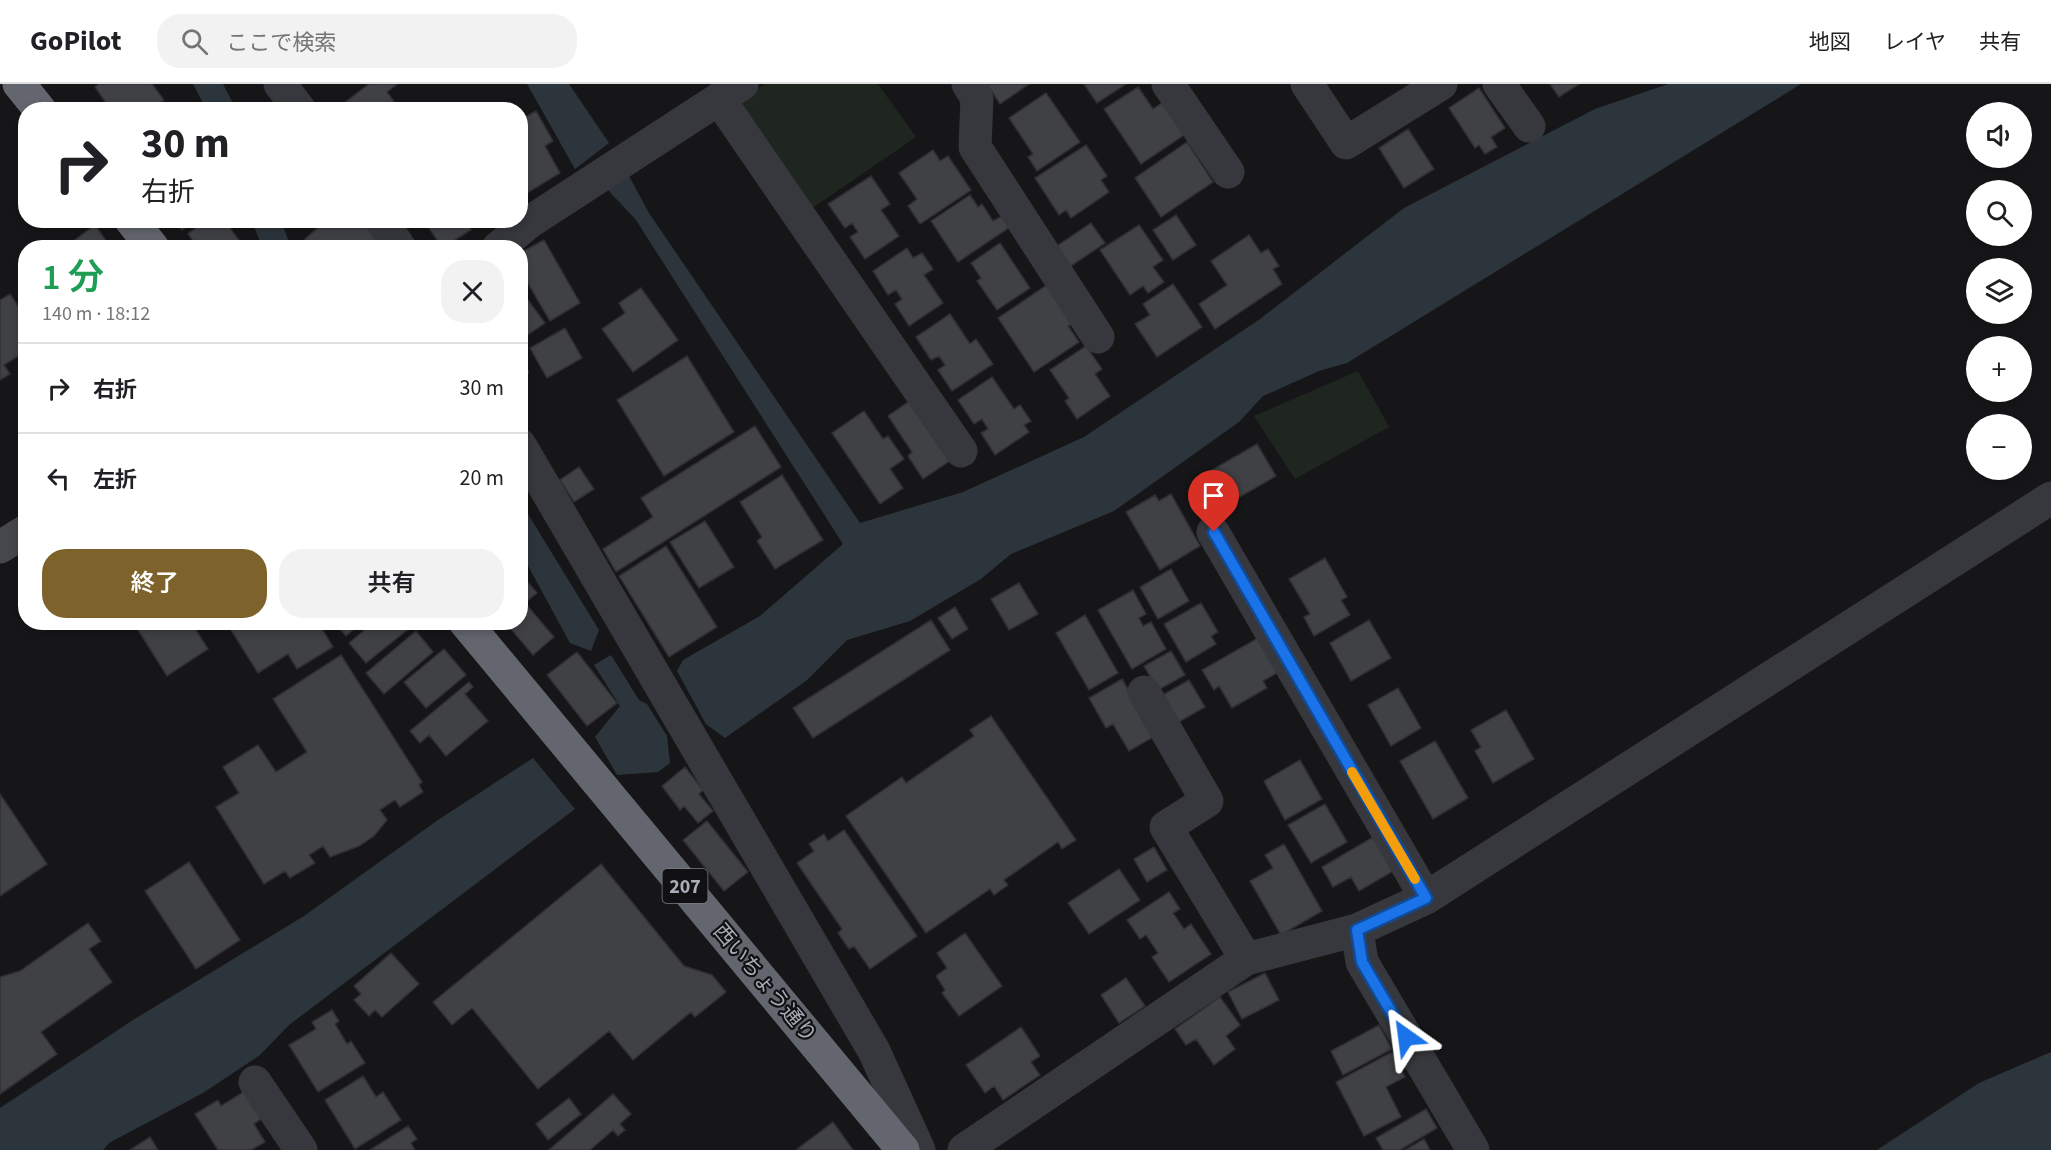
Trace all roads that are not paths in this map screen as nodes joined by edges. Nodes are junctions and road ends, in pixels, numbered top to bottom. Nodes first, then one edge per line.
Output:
1 (19, 84) edge
2 (280, 84) edge
3 (968, 84) edge
4 (1168, 84) edge
5 (1307, 84) edge
6 (1441, 84) edge
7 (1499, 84) edge
8 (730, 92) edge
9 (34, 102) edge
10 (294, 102) edge
11 (1529, 126) dead end
12 (1228, 172) dead end
13 (528, 223) edge
14 (137, 228) edge
15 (522, 228) edge
16 (147, 240) edge
17 (508, 240) edge
18 (1098, 338) dead end
19 (961, 451) dead end
20 (528, 460) edge
21 (2051, 498) edge
22 (1214, 532) dead end
23 (18, 536) edge
24 (0, 547) edge
25 (472, 630) edge
26 (1144, 692) dead end
27 (1426, 898) junction
28 (1357, 930) junction
29 (1246, 959) junction
30 (255, 1082) dead end
31 (301, 1150) edge
32 (903, 1150) edge
33 (919, 1150) edge
34 (964, 1150) edge
35 (1473, 1150) edge

1 - 9 highway
2 - 10 street
3 - 18 street
4 - 12 street
5 - 6 street
7 - 11 street
8 - 13 street
8 - 19 street
14 - 16 highway
15 - 17 street
20 - 33 street
21 - 27 street
22 - 27 street
23 - 24 main road
25 - 32 highway, 西いちょう通り / 207
26 - 29 street
27 - 28 street
28 - 29 street
28 - 35 street
29 - 34 street
30 - 31 street

